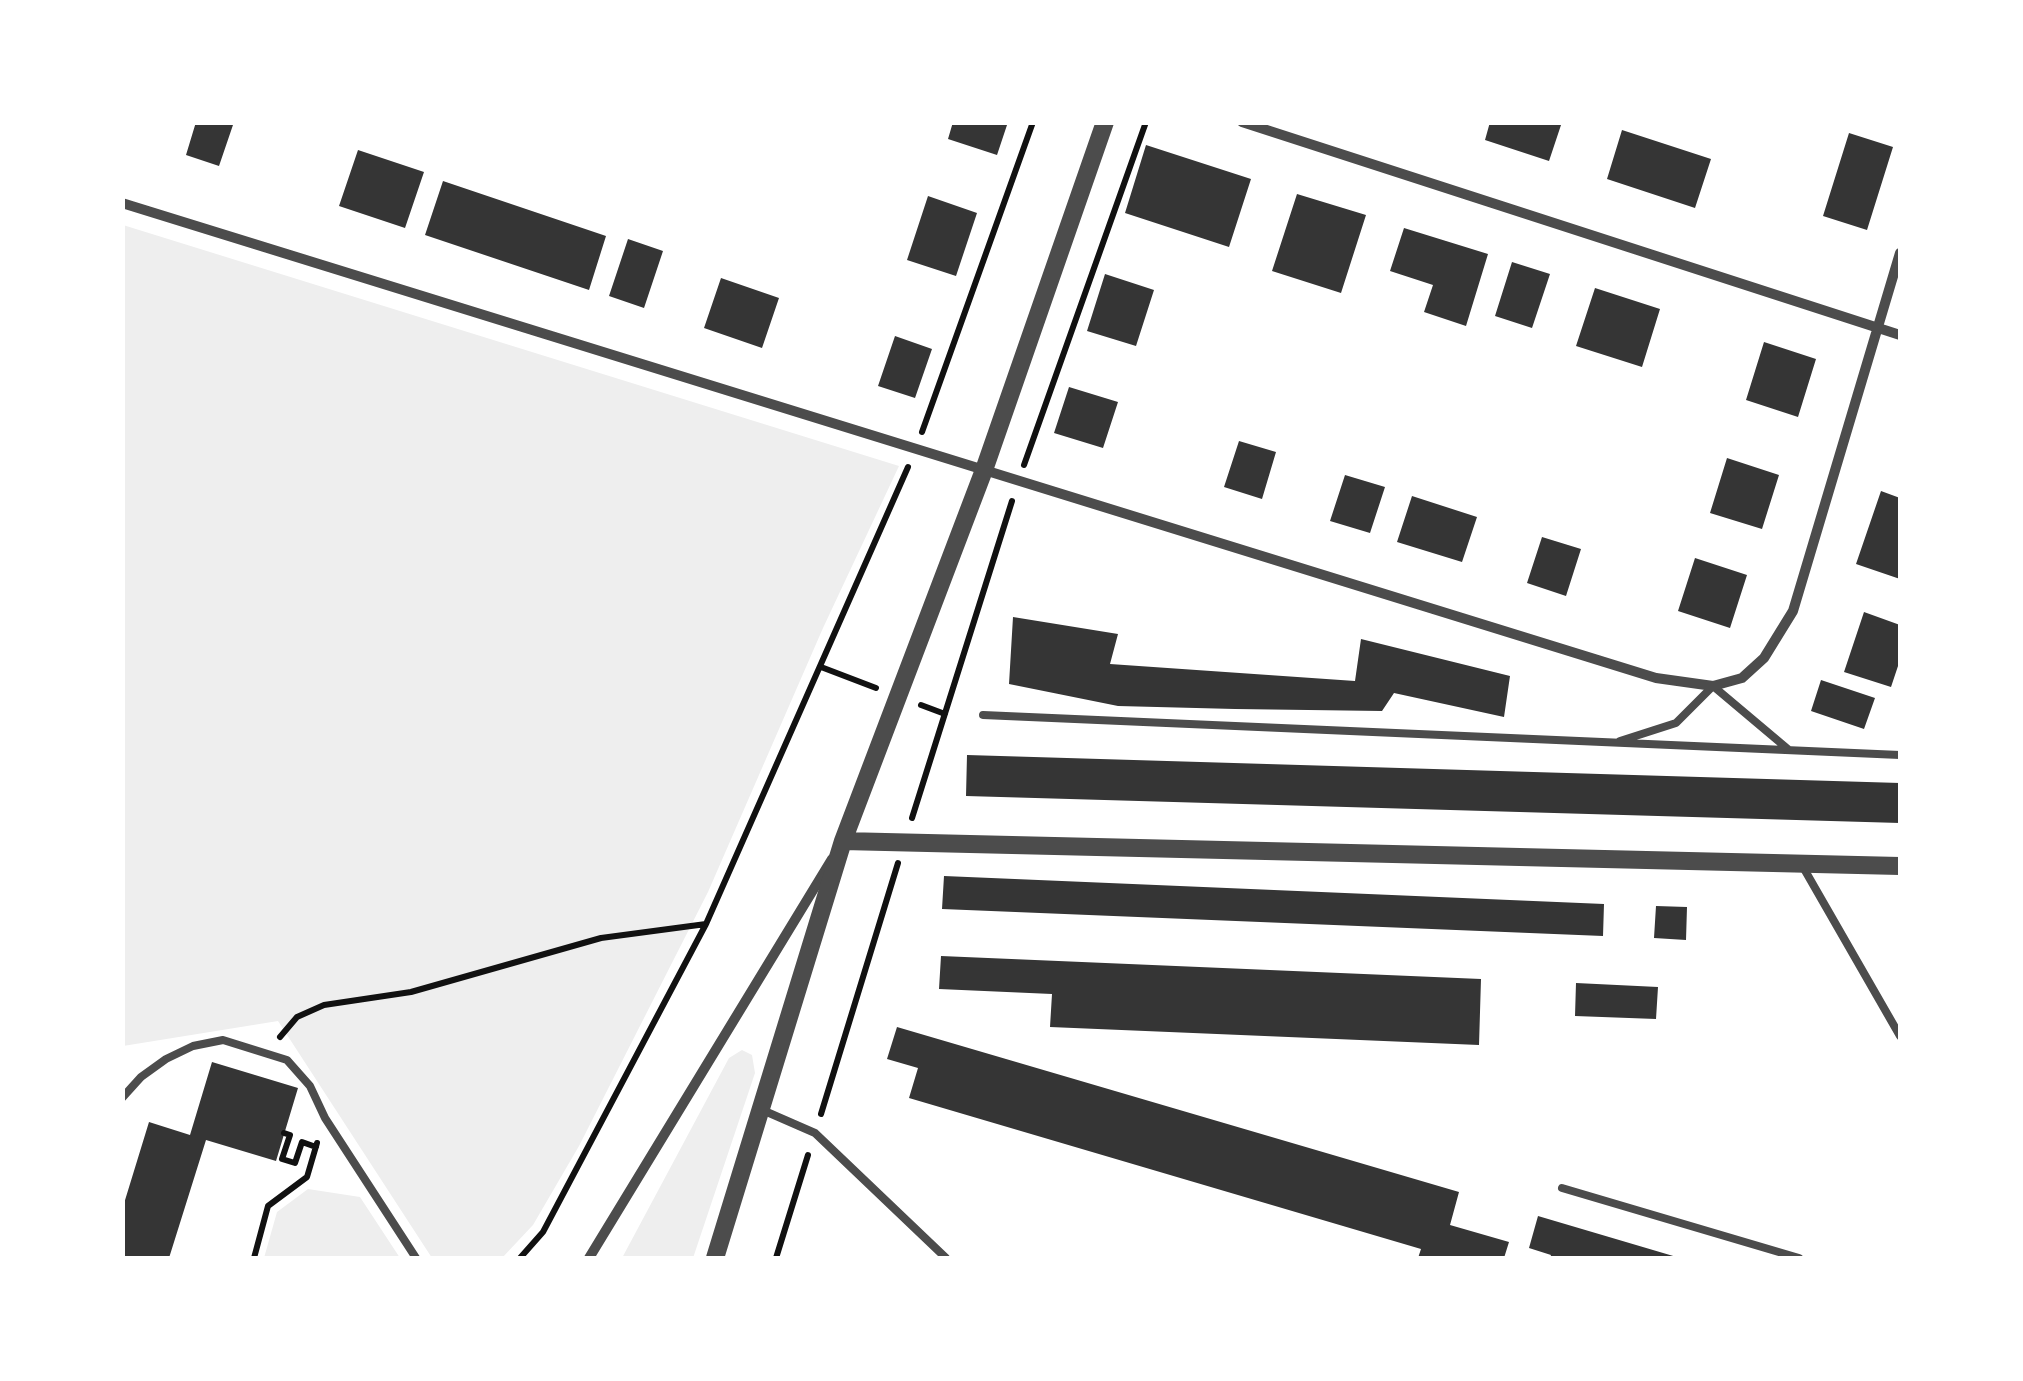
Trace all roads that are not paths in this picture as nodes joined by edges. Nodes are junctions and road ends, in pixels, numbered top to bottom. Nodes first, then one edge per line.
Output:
1 (1105, 122) edge
2 (1242, 122) edge
3 (122, 203) edge
4 (1900, 253) edge
5 (1877, 327) junction
6 (1900, 335) edge
7 (984, 470) junction
8 (1713, 686) junction
9 (983, 715) dead end
10 (1615, 742) junction
11 (1790, 750) junction
12 (1900, 754) edge
13 (843, 841) junction
14 (1800, 864) junction
15 (1900, 866) edge
16 (1900, 1036) edge
17 (122, 1098) edge
18 (760, 1110) junction
19 (1562, 1188) dead end
20 (416, 1258) edge
21 (589, 1258) edge
22 (715, 1258) edge
23 (946, 1258) edge
24 (1799, 1258) edge

1 - 7 street
2 - 5 street
3 - 7 street
4 - 5 street
5 - 6 street
5 - 8 street
7 - 8 street
7 - 13 street
8 - 10 lane
8 - 11 lane
9 - 10 lane
10 - 11 lane
11 - 12 lane
13 - 14 street
13 - 18 street
13 - 21 street
14 - 15 street
14 - 16 lane
17 - 20 lane
18 - 22 street
18 - 23 lane
19 - 24 lane

